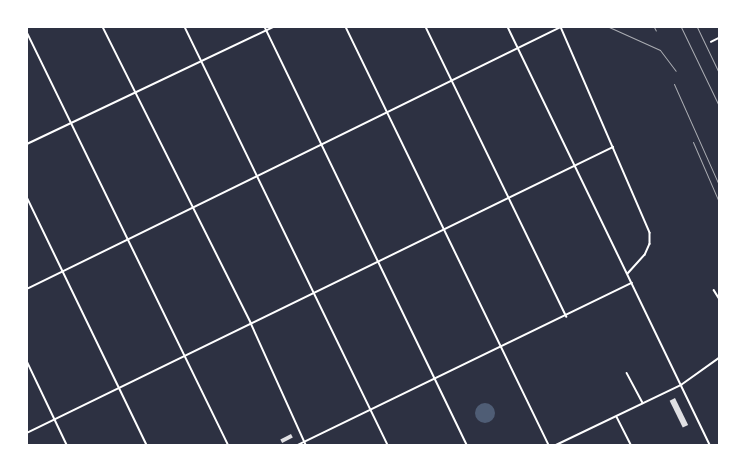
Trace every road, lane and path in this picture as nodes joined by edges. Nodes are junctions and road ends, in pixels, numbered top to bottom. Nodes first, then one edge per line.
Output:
1 (103, 27) edge
2 (185, 27) edge
3 (265, 27) edge
4 (273, 27) edge
5 (346, 27) edge
6 (426, 27) edge
7 (508, 27) edge
8 (561, 27) edge
9 (267, 30) junction
10 (27, 32) edge
11 (719, 38) edge
12 (711, 42) dead end
13 (518, 49) junction
14 (202, 63) junction
15 (453, 81) junction
16 (135, 93) junction
17 (388, 113) junction
18 (71, 124) junction
19 (27, 144) edge
20 (323, 144) junction
21 (613, 147) junction
22 (575, 166) junction
23 (258, 176) junction
24 (27, 196) edge
25 (509, 198) junction
26 (193, 208) junction
27 (446, 229) junction
28 (128, 240) junction
29 (379, 263) junction
30 (64, 271) junction
31 (628, 274) junction
32 (632, 283) junction
33 (27, 289) edge
34 (714, 290) dead end
35 (315, 293) junction
36 (719, 298) edge
37 (567, 317) junction
38 (251, 323) junction
39 (502, 348) junction
40 (184, 357) junction
41 (719, 358) edge
42 (27, 361) edge
43 (627, 373) dead end
44 (436, 379) junction
45 (681, 385) junction
46 (119, 388) junction
47 (643, 404) junction
48 (371, 409) junction
49 (616, 416) junction
50 (55, 420) junction
51 (27, 433) edge
52 (305, 442) junction
53 (67, 445) edge
54 (147, 445) edge
55 (228, 445) edge
56 (298, 445) edge
57 (306, 445) edge
58 (388, 445) edge
59 (468, 445) edge
60 (549, 445) edge
61 (556, 445) edge
62 (631, 445) edge
63 (710, 445) edge

1 - 16 street
2 - 14 street
3 - 9 street
4 - 9 street
5 - 17 street
6 - 15 street
7 - 13 street
8 - 13 street
8 - 21 street
9 - 14 street
9 - 20 street
10 - 18 street
11 - 12 street
13 - 15 street
13 - 22 street
14 - 16 street
14 - 23 street
15 - 17 street
15 - 25 street
16 - 18 street
16 - 26 street
17 - 20 street
17 - 27 street
18 - 19 street
18 - 28 street
20 - 23 street
20 - 29 street
21 - 22 street
21 - 31 street
22 - 25 street
22 - 31 street
23 - 26 street
23 - 35 street
24 - 30 street
25 - 27 street
25 - 37 street
26 - 28 street
26 - 38 street
27 - 29 street
27 - 39 street
28 - 30 street
28 - 40 street
29 - 35 street
29 - 44 street
30 - 33 street
30 - 46 street
31 - 32 street
32 - 37 street
32 - 45 street
34 - 36 street
35 - 38 street
35 - 48 street
37 - 39 street
38 - 40 street
38 - 52 street
39 - 44 street
39 - 60 street
40 - 46 street
40 - 55 street
41 - 45 street
42 - 50 street
43 - 47 street
44 - 48 street
44 - 59 street
45 - 47 street
45 - 63 street
46 - 50 street
46 - 54 street
47 - 49 street
48 - 52 street
48 - 58 street
49 - 61 street
49 - 62 street
50 - 51 street
50 - 53 street
52 - 56 street
52 - 57 street

